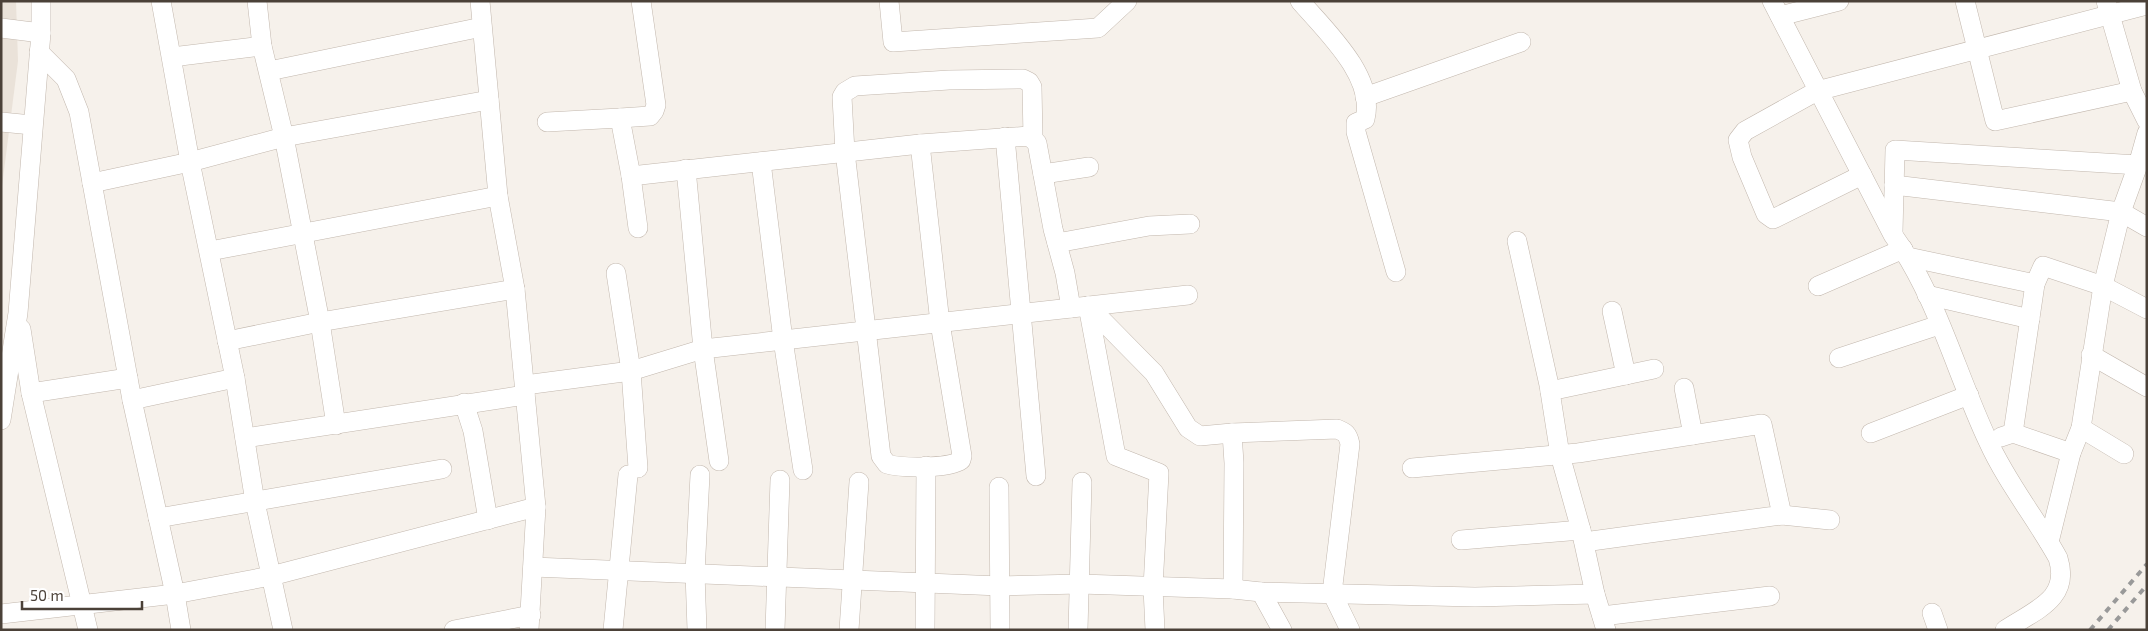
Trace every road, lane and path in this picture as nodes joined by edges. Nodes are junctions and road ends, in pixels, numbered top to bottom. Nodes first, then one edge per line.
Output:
1 (41, 1) edge
2 (161, 1) edge
3 (257, 1) edge
4 (480, 1) edge
5 (641, 1) edge
6 (888, 1) edge
7 (1127, 1) edge
8 (1300, 1) edge
9 (1839, 1) edge
10 (1965, 1) edge
11 (2147, 5) edge
12 (1776, 8) edge
13 (2108, 8) edge
14 (482, 27) junction
15 (1, 28) edge
16 (41, 33) junction
17 (1521, 42) dead end
18 (262, 46) junction
19 (1977, 49) junction
20 (39, 52) junction
21 (172, 57) junction
22 (269, 71) junction
23 (2132, 90) junction
24 (1817, 91) junction
25 (1365, 97) junction
26 (489, 100) junction
27 (620, 118) junction
28 (1, 122) edge
29 (547, 122) dead end
30 (2147, 122) edge
31 (32, 125) junction
32 (2147, 133) edge
33 (284, 137) junction
34 (1005, 137) junction
35 (1033, 138) junction
36 (920, 144) junction
37 (845, 152) junction
38 (2143, 159) edge
39 (190, 162) junction
40 (761, 162) junction
41 (1089, 167) dead end
42 (686, 169) junction
43 (1043, 174) junction
44 (1862, 174) junction
45 (631, 176) junction
46 (92, 183) junction
47 (1894, 185) junction
48 (498, 196) junction
49 (2121, 212) junction
50 (1190, 224) dead end
51 (2147, 227) edge
52 (638, 228) dead end
53 (303, 233) junction
54 (1517, 241) dead end
55 (1057, 243) junction
56 (1901, 247) junction
57 (210, 251) junction
58 (1396, 272) dead end
59 (616, 273) dead end
60 (2035, 284) junction
61 (1818, 286) dead end
62 (2104, 286) junction
63 (515, 289) junction
64 (1188, 295) dead end
65 (1927, 295) junction
66 (1080, 307) junction
67 (2147, 309) edge
68 (1612, 311) dead end
69 (18, 313) junction
70 (1021, 314) junction
71 (2030, 320) junction
72 (320, 322) junction
73 (940, 323) junction
74 (1939, 325) junction
75 (866, 331) junction
76 (227, 340) junction
77 (783, 340) junction
78 (703, 349) junction
79 (2091, 354) junction
80 (1839, 358) dead end
81 (1654, 369) dead end
82 (631, 370) junction
83 (1626, 375) junction
84 (128, 378) junction
85 (235, 378) junction
86 (2147, 387) edge
87 (1684, 388) dead end
88 (525, 390) junction
89 (1550, 392) junction
90 (30, 393) junction
91 (1969, 395) junction
92 (2, 400) edge
93 (132, 400) junction
94 (464, 403) junction
95 (1, 420) edge
96 (336, 424) junction
97 (2080, 428) junction
98 (1232, 433) junction
99 (1871, 433) dead end
100 (2013, 433) junction
101 (1692, 435) junction
102 (245, 438) junction
103 (1988, 442) junction
104 (2071, 453) junction
105 (2124, 454) dead end
106 (1560, 455) junction
107 (719, 461) dead end
108 (926, 466) junction
109 (1412, 468) dead end
110 (442, 469) dead end
111 (803, 470) dead end
112 (700, 475) dead end
113 (1036, 476) dead end
114 (780, 480) dead end
115 (859, 482) dead end
116 (1082, 482) dead end
117 (999, 487) dead end
118 (256, 502) junction
119 (536, 507) junction
120 (1782, 515) junction
121 (158, 518) junction
122 (488, 520) junction
123 (1830, 520) dead end
124 (1583, 536) junction
125 (1461, 540) dead end
126 (2049, 542) junction
127 (533, 567) junction
128 (619, 571) junction
129 (694, 573) junction
130 (271, 576) junction
131 (776, 576) junction
132 (852, 581) junction
133 (926, 583) junction
134 (1080, 584) junction
135 (1000, 586) junction
136 (1153, 588) junction
137 (1233, 589) junction
138 (1261, 592) junction
139 (1332, 592) junction
140 (174, 594) junction
141 (1595, 594) junction
142 (1770, 596) dead end
143 (83, 605) junction
144 (1, 614) edge
145 (530, 623) edge
146 (1604, 623) edge
147 (88, 630) edge
148 (181, 630) edge
149 (283, 630) edge
150 (454, 630) edge
151 (613, 630) edge
152 (697, 630) edge
153 (775, 630) edge
154 (849, 630) edge
155 (925, 630) edge
156 (1000, 630) edge
157 (1078, 630) edge
158 (1155, 630) edge
159 (1282, 630) edge
160 (1350, 630) edge
161 (2005, 630) edge

1 - 16 street
2 - 21 street
3 - 18 street
4 - 14 street
5 - 27 street
6 - 7 street
8 - 25 street
9 - 12 street
10 - 19 street
11 - 13 street
12 - 24 street
13 - 19 street
13 - 23 street
14 - 22 street
14 - 26 street
15 - 16 street
16 - 20 street
17 - 25 street
18 - 21 street
18 - 22 street
19 - 23 street
19 - 24 street
20 - 31 street
20 - 46 street
21 - 39 street
22 - 33 street
23 - 30 street
24 - 44 street
24 - 44 street
25 - 58 street
26 - 33 street
26 - 48 street
27 - 29 street
27 - 45 street
28 - 31 street
31 - 69 street
32 - 38 street
33 - 39 street
33 - 53 street
34 - 35 street
34 - 36 street
34 - 70 street
35 - 37 street
35 - 43 street
36 - 37 street
36 - 73 street
37 - 40 street
37 - 75 street
38 - 47 street
38 - 49 street
39 - 46 street
39 - 57 street
40 - 42 street
40 - 77 street
41 - 43 street
42 - 45 street
42 - 78 street
43 - 55 street
44 - 56 street
45 - 52 street
46 - 84 street
47 - 49 street
47 - 56 street
48 - 53 street
48 - 63 street
49 - 51 street
49 - 62 street
50 - 55 street
53 - 57 street
53 - 72 street
54 - 89 street
55 - 66 street
56 - 60 street
56 - 61 street
56 - 65 street
57 - 76 street
59 - 82 street
60 - 62 street
60 - 71 street
62 - 67 street
62 - 79 street
63 - 72 street
63 - 88 street
64 - 66 street
65 - 71 street
65 - 74 street
66 - 70 street
66 - 98 street
66 - 136 street
68 - 83 street
69 - 90 street
69 - 92 street
70 - 73 street
70 - 113 street
71 - 100 street
72 - 76 street
72 - 96 street
73 - 75 street
73 - 108 street
74 - 80 street
74 - 91 street
75 - 77 street
75 - 108 street
76 - 85 street
77 - 78 street
77 - 111 street
78 - 82 street
78 - 107 street
79 - 86 street
79 - 97 street
81 - 83 street
82 - 88 street
82 - 128 street
83 - 89 street
84 - 90 street
84 - 93 street
85 - 93 street
85 - 102 street
87 - 101 street
88 - 94 street
88 - 119 street
89 - 106 street
90 - 143 street
91 - 99 street
91 - 103 street
92 - 95 street
93 - 121 street
94 - 96 street
94 - 122 street
96 - 102 street
97 - 104 street
97 - 105 street
98 - 137 street
98 - 139 street
100 - 103 street
100 - 104 street
101 - 106 street
101 - 120 street
102 - 118 street
103 - 126 street
104 - 126 street
106 - 109 street
106 - 124 street
108 - 133 street
110 - 118 street
112 - 129 street
114 - 131 street
115 - 132 street
116 - 134 street
117 - 135 street
118 - 121 street
118 - 130 street
119 - 122 street
119 - 127 street
120 - 123 street
120 - 124 street
121 - 140 street
122 - 130 street
124 - 125 street
124 - 141 street
126 - 161 street
127 - 128 street
127 - 145 street
128 - 129 street
128 - 151 street
129 - 131 street
129 - 152 street
130 - 140 street
130 - 149 street
131 - 132 street
131 - 153 street
132 - 133 street
132 - 154 street
133 - 135 street
133 - 155 street
134 - 135 street
134 - 136 street
134 - 157 street
135 - 156 street
136 - 137 street
136 - 158 street
137 - 138 street
138 - 139 street
138 - 159 street
139 - 141 street
139 - 160 street
140 - 143 street
140 - 148 street
141 - 146 street
142 - 146 street
143 - 144 street
143 - 147 street
145 - 150 street

